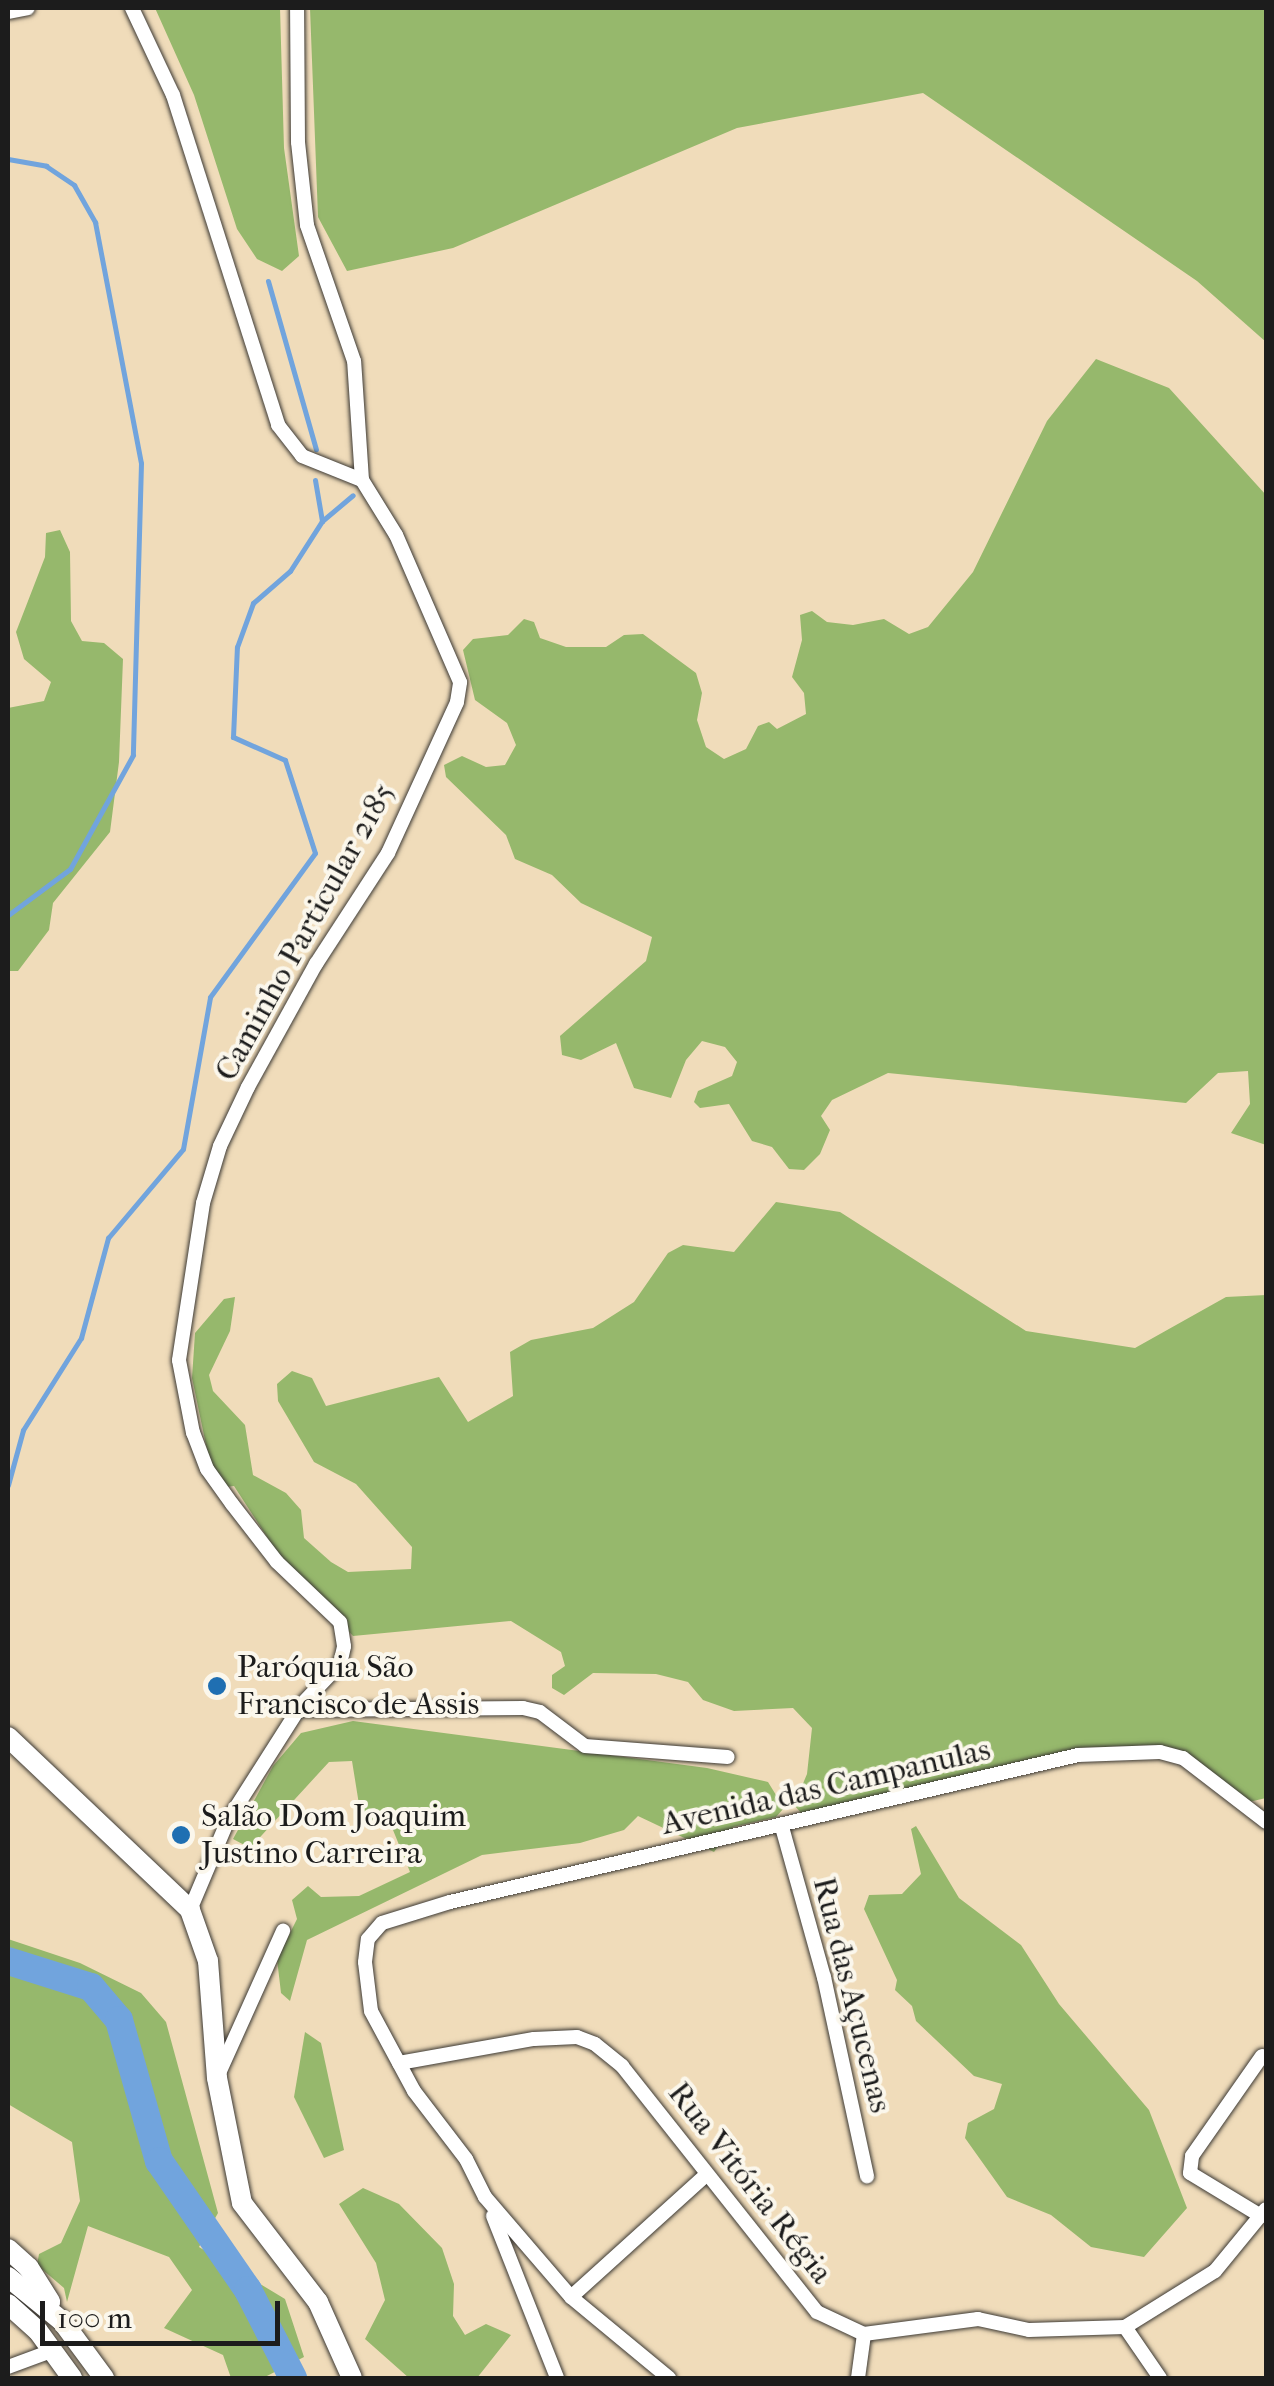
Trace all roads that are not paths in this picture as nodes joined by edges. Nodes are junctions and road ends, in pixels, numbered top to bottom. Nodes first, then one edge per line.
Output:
1 (28, 8) edge
2 (132, 8) edge
3 (297, 8) edge
4 (8, 12) edge
5 (362, 480) junction
6 (298, 1710) junction
7 (8, 1736) edge
8 (728, 1757) dead end
9 (1266, 1822) edge
10 (782, 1828) junction
11 (190, 1910) junction
12 (283, 1931) dead end
13 (1262, 2056) dead end
14 (398, 2063) junction
15 (217, 2078) junction
16 (707, 2174) junction
17 (867, 2176) dead end
18 (484, 2197) junction
19 (1264, 2213) edge
20 (8, 2249) edge
21 (8, 2277) edge
22 (571, 2297) junction
23 (8, 2304) edge
24 (62, 2321) junction
25 (1126, 2327) junction
26 (864, 2334) junction
27 (54, 2350) junction
28 (8, 2366) edge
29 (72, 2378) edge
30 (104, 2378) edge
31 (348, 2378) edge
32 (557, 2378) edge
33 (669, 2378) edge
34 (858, 2378) edge
35 (1160, 2378) edge

1 - 4 street
2 - 5 street
3 - 5 street, Caminho Particular 2185
5 - 6 street, Caminho Particular 2185
6 - 8 street
6 - 11 street
7 - 11 street
9 - 10 street, Avenida das Campanulas
10 - 14 street, Avenida das Campanulas
10 - 17 street, Rua das Açucenas
11 - 15 street
12 - 15 street
13 - 19 street
14 - 16 street, Rua Vitória Régia
14 - 18 street
15 - 31 street
16 - 22 street
16 - 26 street, Rua Vitória Régia
18 - 22 street
18 - 32 street
19 - 25 street
20 - 24 street
21 - 24 street
22 - 33 street
23 - 27 street
24 - 30 street
25 - 26 street
25 - 35 street
26 - 34 street
27 - 28 street
27 - 29 street

